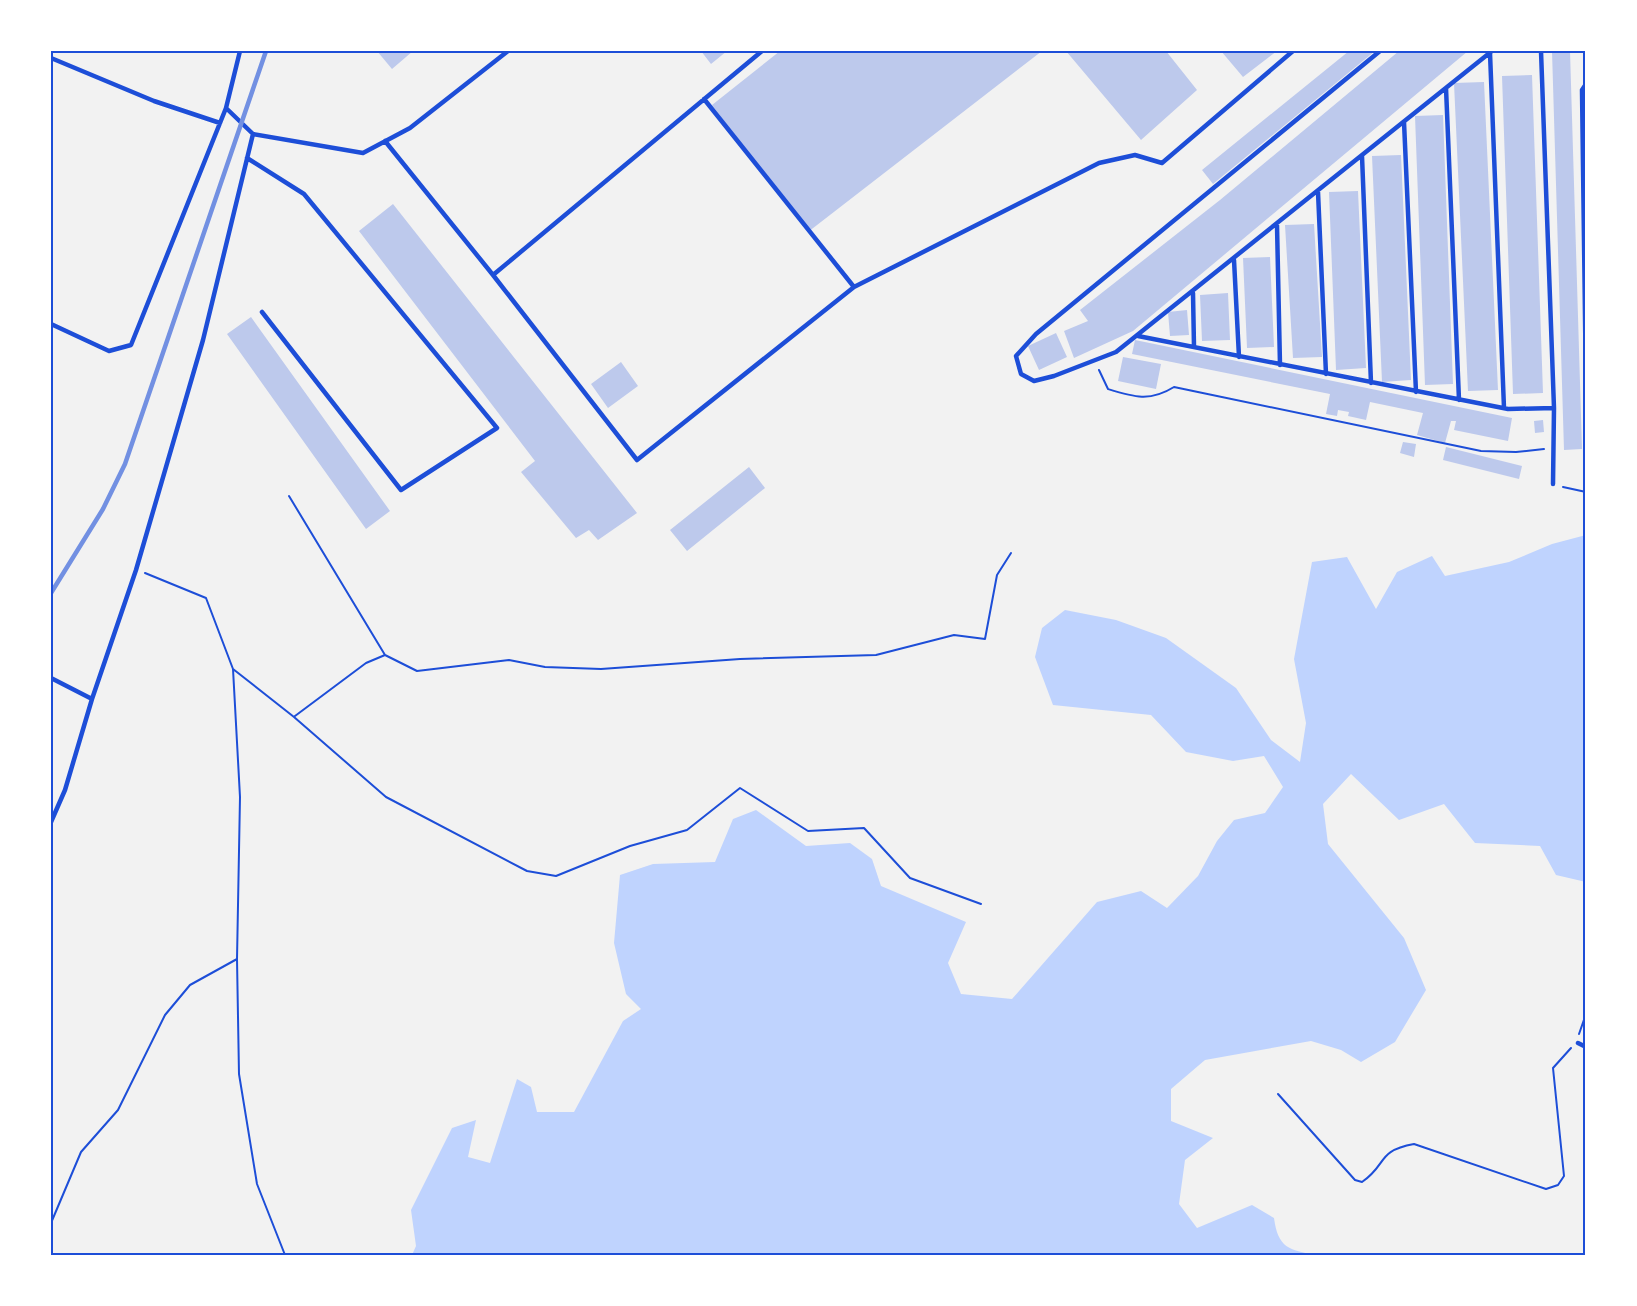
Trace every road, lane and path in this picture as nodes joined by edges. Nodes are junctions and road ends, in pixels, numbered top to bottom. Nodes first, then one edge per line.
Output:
1 (240, 51) edge
2 (508, 51) edge
3 (762, 51) edge
4 (1293, 51) edge
5 (1380, 51) edge
6 (1541, 51) edge
7 (1491, 52) edge
8 (51, 58) edge
9 (1586, 84) edge
10 (1446, 88) junction
11 (704, 99) junction
12 (226, 108) junction
13 (1404, 122) junction
14 (220, 123) junction
15 (253, 134) junction
16 (385, 141) junction
17 (1362, 156) junction
18 (247, 158) junction
19 (1317, 192) junction
20 (1277, 225) junction
21 (1234, 260) junction
22 (493, 275) junction
23 (854, 287) junction
24 (1193, 293) junction
25 (262, 312) dead end
26 (51, 324) edge
27 (1138, 336) junction
28 (1194, 347) junction
29 (1239, 357) junction
30 (1094, 361) junction
31 (1280, 365) junction
32 (1326, 374) junction
33 (1371, 383) junction
34 (1586, 390) edge
35 (1416, 392) junction
36 (1459, 400) junction
37 (1504, 408) junction
38 (1554, 408) junction
39 (1553, 447) junction
40 (1553, 484) joint
41 (1586, 492) edge
42 (289, 496) dead end
43 (1011, 553) dead end
44 (136, 570) junction
45 (385, 655) junction
46 (233, 669) junction
47 (51, 678) edge
48 (92, 699) junction
49 (294, 717) junction
50 (51, 822) edge
51 (981, 904) dead end
52 (237, 958) junction
53 (1586, 1014) edge
54 (1578, 1043) junction
55 (1586, 1047) edge
56 (1278, 1094) dead end
57 (51, 1223) edge
58 (285, 1255) edge

1 - 12 lane
2 - 16 lane
3 - 11 lane
4 - 23 lane
5 - 30 lane
6 - 38 lane
7 - 10 lane
7 - 37 lane
8 - 14 lane
9 - 34 lane
10 - 13 lane
10 - 36 lane
11 - 22 lane
11 - 23 lane
12 - 14 lane
12 - 15 lane
13 - 17 lane
13 - 35 lane
14 - 26 lane
15 - 16 lane
15 - 18 lane
16 - 22 lane
17 - 19 lane
17 - 33 lane
18 - 25 lane
18 - 44 lane
19 - 20 lane
19 - 32 lane
20 - 21 lane
20 - 31 lane
21 - 24 lane
21 - 29 lane
22 - 23 lane
24 - 27 lane
24 - 28 lane
27 - 28 lane
27 - 30 lane
28 - 29 lane
29 - 31 lane
30 - 39 path
31 - 32 lane
32 - 33 lane
33 - 35 lane
35 - 36 lane
36 - 37 lane
37 - 38 lane
38 - 39 lane
39 - 40 lane
40 - 41 path
42 - 45 path
43 - 45 path
44 - 46 path
44 - 48 lane
45 - 49 path
46 - 49 path
46 - 52 path
47 - 48 lane
48 - 50 lane
49 - 51 path
52 - 57 path
52 - 58 path
53 - 54 path
54 - 55 lane
54 - 56 path

